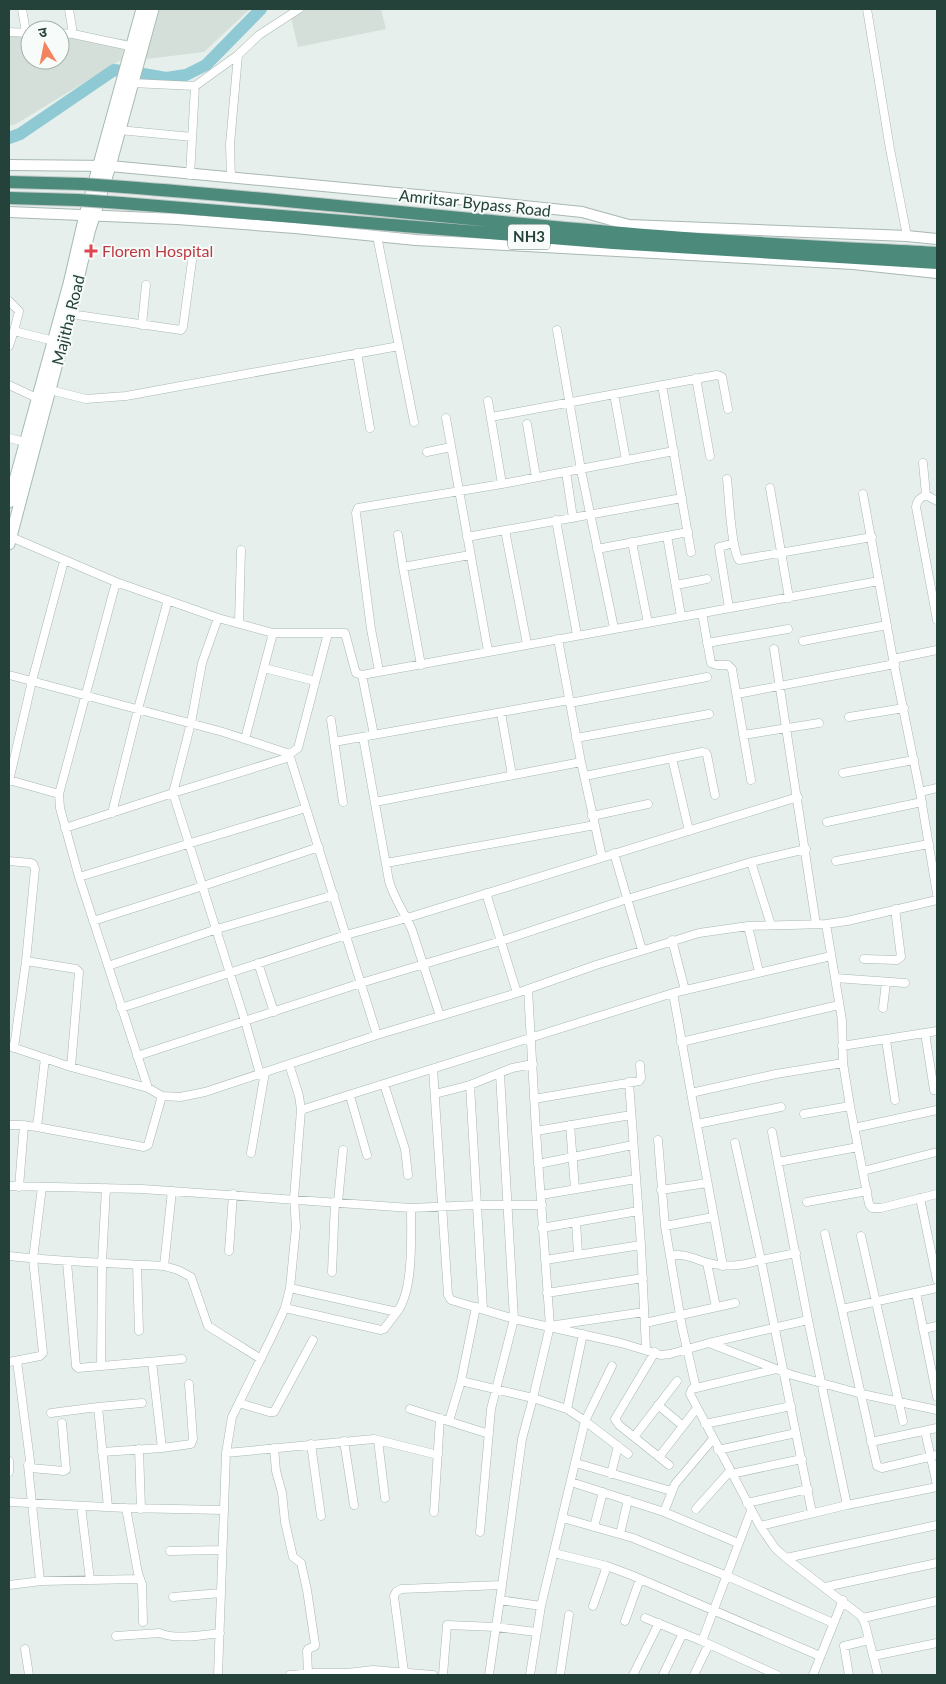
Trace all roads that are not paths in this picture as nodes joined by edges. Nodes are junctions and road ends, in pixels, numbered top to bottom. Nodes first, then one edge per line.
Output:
1 (69, 9) edge
2 (142, 9) edge
3 (153, 9) edge
4 (299, 9) edge
5 (868, 9) edge
6 (70, 34) edge
7 (73, 34) junction
8 (135, 54) junction
9 (238, 55) junction
10 (130, 80) junction
11 (195, 86) junction
12 (119, 130) junction
13 (192, 137) junction
14 (9, 165) edge
15 (104, 166) junction
16 (190, 174) junction
17 (231, 178) junction
18 (9, 182) edge
19 (9, 198) edge
20 (9, 212) edge
21 (90, 215) junction
22 (621, 224) junction
23 (608, 232) junction
24 (377, 236) junction
25 (517, 236) junction
26 (907, 236) junction
27 (937, 240) edge
28 (500, 245) junction
29 (937, 253) edge
30 (192, 262) dead end
31 (937, 263) edge
32 (937, 272) edge
33 (146, 285) dead end
34 (9, 301) edge
35 (70, 314) junction
36 (142, 325) junction
37 (557, 330) dead end
38 (14, 331) junction
39 (58, 342) junction
40 (9, 346) edge
41 (399, 346) junction
42 (357, 353) junction
43 (696, 378) junction
44 (9, 385) edge
45 (662, 385) junction
46 (50, 390) junction
47 (614, 394) junction
48 (42, 401) junction
49 (488, 402) dead end
50 (570, 402) junction
51 (728, 409) dead end
52 (491, 417) junction
53 (446, 418) dead end
54 (414, 422) dead end
55 (527, 424) dead end
56 (370, 428) dead end
57 (9, 438) edge
58 (30, 443) junction
59 (451, 447) junction
60 (674, 451) junction
61 (426, 452) dead end
62 (710, 456) dead end
63 (626, 460) junction
64 (923, 463) dead end
65 (581, 470) junction
66 (566, 472) junction
67 (536, 477) junction
68 (727, 479) dead end
69 (502, 484) junction
70 (770, 488) dead end
71 (458, 491) junction
72 (863, 494) dead end
73 (926, 495) junction
74 (682, 498) junction
75 (937, 501) edge
76 (9, 502) edge
77 (590, 516) junction
78 (573, 518) junction
79 (556, 520) junction
80 (505, 530) junction
81 (688, 532) junction
82 (398, 535) dead end
83 (667, 536) junction
84 (467, 537) junction
85 (872, 537) junction
86 (10, 541) edge
87 (632, 542) junction
88 (734, 543) junction
89 (597, 549) junction
90 (241, 550) dead end
91 (691, 552) dead end
92 (781, 553) junction
93 (470, 555) junction
94 (64, 561) junction
95 (403, 567) junction
96 (707, 579) dead end
97 (879, 581) junction
98 (116, 582) junction
99 (676, 585) junction
100 (789, 598) junction
101 (935, 598) edge
102 (168, 600) junction
103 (729, 608) junction
104 (702, 613) junction
105 (681, 616) junction
106 (218, 618) junction
107 (937, 620) edge
108 (648, 622) junction
109 (239, 624) junction
110 (887, 625) junction
111 (614, 628) junction
112 (788, 629) dead end
113 (273, 633) junction
114 (328, 633) junction
115 (577, 635) junction
116 (558, 638) junction
117 (803, 641) dead end
118 (707, 643) junction
119 (527, 644) junction
120 (774, 648) dead end
121 (937, 650) edge
122 (488, 651) junction
123 (894, 661) junction
124 (421, 665) junction
125 (264, 668) junction
126 (379, 671) junction
127 (9, 675) edge
128 (362, 675) junction
129 (707, 677) dead end
130 (32, 681) junction
131 (315, 681) junction
132 (780, 685) junction
133 (737, 694) junction
134 (86, 695) junction
135 (570, 701) junction
136 (904, 708) junction
137 (138, 709) junction
138 (501, 713) junction
139 (709, 714) dead end
140 (849, 717) dead end
141 (331, 720) dead end
142 (191, 723) junction
143 (819, 724) dead end
144 (787, 727) junction
145 (374, 735) junction
146 (743, 735) junction
147 (363, 737) junction
148 (245, 738) junction
149 (576, 738) junction
150 (334, 742) junction
151 (290, 756) junction
152 (672, 758) junction
153 (914, 760) junction
154 (581, 762) junction
155 (843, 773) dead end
156 (512, 775) junction
157 (585, 776) junction
158 (9, 780) edge
159 (751, 780) dead end
160 (937, 788) edge
161 (920, 792) junction
162 (173, 793) junction
163 (59, 794) junction
164 (716, 795) dead end
165 (798, 797) junction
166 (343, 802) dead end
167 (375, 802) junction
168 (922, 802) junction
169 (648, 804) dead end
170 (306, 808) junction
171 (112, 813) junction
172 (592, 816) junction
173 (827, 822) dead end
174 (595, 825) junction
175 (65, 828) junction
176 (689, 831) junction
177 (190, 842) junction
178 (929, 844) junction
179 (319, 847) junction
180 (806, 849) junction
181 (614, 853) junction
182 (602, 857) junction
183 (9, 861) edge
184 (836, 861) dead end
185 (386, 862) junction
186 (751, 862) junction
187 (79, 877) junction
188 (203, 886) junction
189 (486, 893) junction
190 (937, 894) edge
191 (334, 895) junction
192 (627, 899) junction
193 (937, 900) edge
194 (895, 909) junction
195 (408, 918) junction
196 (93, 921) junction
197 (816, 924) junction
198 (826, 924) junction
199 (772, 925) junction
200 (748, 926) junction
201 (216, 929) junction
202 (346, 934) junction
203 (672, 940) junction
204 (501, 941) junction
205 (642, 950) junction
206 (831, 956) junction
207 (864, 959) dead end
208 (26, 961) junction
209 (258, 963) junction
210 (108, 966) junction
211 (423, 966) junction
212 (759, 972) junction
213 (230, 973) junction
214 (835, 978) junction
215 (886, 982) junction
216 (361, 983) junction
217 (905, 983) dead end
218 (528, 989) junction
219 (685, 990) junction
220 (517, 993) junction
221 (673, 993) junction
222 (839, 1005) junction
223 (121, 1008) junction
224 (883, 1008) dead end
225 (274, 1012) junction
226 (440, 1016) junction
227 (245, 1021) junction
228 (937, 1031) edge
229 (925, 1033) junction
230 (377, 1035) junction
231 (531, 1038) junction
232 (886, 1040) junction
233 (682, 1042) junction
234 (842, 1046) junction
235 (12, 1047) edge
236 (137, 1056) junction
237 (45, 1058) junction
238 (843, 1062) junction
239 (289, 1064) junction
240 (532, 1064) junction
241 (640, 1064) dead end
242 (71, 1066) junction
243 (433, 1069) junction
244 (262, 1073) junction
245 (500, 1074) junction
246 (629, 1082) junction
247 (384, 1084) junction
248 (470, 1085) junction
249 (148, 1088) junction
250 (934, 1090) dead end
251 (691, 1093) junction
252 (435, 1094) junction
253 (162, 1096) junction
254 (350, 1096) junction
255 (534, 1099) junction
256 (895, 1100) dead end
257 (850, 1106) junction
258 (781, 1107) dead end
259 (301, 1110) junction
260 (937, 1110) edge
261 (804, 1114) dead end
262 (631, 1115) junction
263 (696, 1124) junction
264 (9, 1125) edge
265 (24, 1125) junction
266 (570, 1125) junction
267 (37, 1128) junction
268 (854, 1128) junction
269 (536, 1131) junction
270 (772, 1132) dead end
271 (658, 1140) dead end
272 (736, 1143) dead end
273 (633, 1145) junction
274 (858, 1148) junction
275 (342, 1150) dead end
276 (937, 1152) edge
277 (251, 1153) dead end
278 (367, 1155) dead end
279 (572, 1157) junction
280 (778, 1162) junction
281 (538, 1164) junction
282 (863, 1171) junction
283 (408, 1175) dead end
284 (636, 1179) junction
285 (707, 1183) junction
286 (9, 1186) edge
287 (19, 1187) junction
288 (42, 1187) junction
289 (106, 1188) junction
290 (575, 1189) junction
291 (661, 1190) junction
292 (172, 1191) junction
293 (867, 1191) junction
294 (233, 1194) junction
295 (937, 1194) edge
296 (541, 1195) junction
297 (294, 1198) junction
298 (920, 1198) junction
299 (337, 1202) junction
300 (808, 1202) dead end
301 (476, 1205) junction
302 (508, 1205) junction
303 (542, 1205) junction
304 (442, 1206) junction
305 (411, 1208) junction
306 (638, 1211) junction
307 (713, 1217) junction
308 (576, 1222) junction
309 (665, 1226) junction
310 (542, 1228) junction
311 (825, 1234) dead end
312 (861, 1236) dead end
313 (641, 1245) junction
314 (229, 1251) dead end
315 (796, 1253) junction
316 (578, 1254) junction
317 (9, 1256) edge
318 (670, 1256) junction
319 (33, 1259) junction
320 (545, 1260) junction
321 (760, 1260) junction
322 (67, 1262) junction
323 (102, 1262) junction
324 (706, 1263) junction
325 (137, 1264) junction
326 (164, 1266) junction
327 (723, 1266) junction
328 (332, 1272) dead end
329 (643, 1278) junction
330 (937, 1280) edge
331 (290, 1288) junction
332 (937, 1288) edge
333 (547, 1293) junction
334 (916, 1293) junction
335 (876, 1302) junction
336 (735, 1303) dead end
337 (716, 1307) junction
338 (285, 1308) junction
339 (479, 1308) junction
340 (842, 1309) junction
341 (397, 1312) junction
342 (644, 1312) junction
343 (680, 1315) junction
344 (514, 1319) junction
345 (808, 1320) junction
346 (645, 1323) junction
347 (550, 1326) junction
348 (937, 1326) edge
349 (776, 1328) junction
350 (923, 1328) junction
351 (139, 1331) dead end
352 (583, 1334) junction
353 (313, 1340) dead end
354 (709, 1343) junction
355 (646, 1349) junction
356 (687, 1350) junction
357 (655, 1352) junction
358 (182, 1359) dead end
359 (261, 1359) junction
360 (933, 1360) edge
361 (13, 1362) edge
362 (152, 1362) junction
363 (101, 1366) junction
364 (612, 1366) dead end
365 (780, 1370) junction
366 (461, 1380) junction
367 (677, 1381) dead end
368 (822, 1382) junction
369 (189, 1384) dead end
370 (696, 1388) junction
371 (496, 1389) junction
372 (21, 1393) junction
373 (862, 1394) junction
374 (937, 1395) edge
375 (533, 1398) junction
376 (898, 1401) junction
377 (142, 1403) dead end
378 (239, 1403) junction
379 (658, 1405) junction
380 (791, 1406) junction
381 (98, 1407) junction
382 (697, 1408) junction
383 (410, 1409) dead end
384 (567, 1410) junction
385 (937, 1410) edge
386 (51, 1413) dead end
387 (440, 1418) junction
388 (449, 1421) junction
389 (585, 1421) junction
390 (903, 1421) dead end
391 (62, 1423) dead end
392 (706, 1424) junction
393 (683, 1426) junction
394 (937, 1428) edge
395 (925, 1431) junction
396 (796, 1432) junction
397 (489, 1434) junction
398 (634, 1437) junction
399 (713, 1439) junction
400 (378, 1440) junction
401 (344, 1441) junction
402 (871, 1442) junction
403 (311, 1444) junction
404 (618, 1446) junction
405 (162, 1448) junction
406 (274, 1448) junction
407 (139, 1449) junction
408 (718, 1450) junction
409 (102, 1452) junction
410 (226, 1452) junction
411 (628, 1454) dead end
412 (438, 1455) junction
413 (659, 1456) junction
414 (934, 1456) edge
415 (802, 1459) junction
416 (9, 1461) edge
417 (576, 1462) junction
418 (669, 1465) dead end
419 (9, 1472) edge
420 (730, 1473) junction
421 (611, 1474) junction
422 (571, 1482) junction
423 (937, 1486) edge
424 (808, 1489) junction
425 (671, 1491) junction
426 (603, 1492) junction
427 (385, 1498) dead end
428 (628, 1500) junction
429 (9, 1502) edge
430 (32, 1503) junction
431 (746, 1503) junction
432 (354, 1505) dead end
433 (847, 1505) junction
434 (81, 1506) junction
435 (108, 1507) junction
436 (126, 1508) junction
437 (141, 1509) junction
438 (696, 1509) dead end
439 (223, 1510) junction
440 (751, 1511) junction
441 (434, 1512) dead end
442 (664, 1512) junction
443 (812, 1513) junction
444 (321, 1516) dead end
445 (562, 1518) junction
446 (937, 1525) edge
447 (594, 1526) junction
448 (760, 1526) junction
449 (480, 1532) dead end
450 (620, 1534) junction
451 (738, 1543) junction
452 (222, 1550) junction
453 (170, 1551) dead end
454 (554, 1552) junction
455 (786, 1558) junction
456 (937, 1563) edge
457 (607, 1566) junction
458 (727, 1576) junction
459 (640, 1578) junction
460 (140, 1579) junction
461 (90, 1580) junction
462 (40, 1582) junction
463 (9, 1585) edge
464 (502, 1585) junction
465 (825, 1587) junction
466 (221, 1592) junction
467 (173, 1597) dead end
468 (500, 1600) junction
469 (843, 1600) junction
470 (937, 1601) edge
471 (541, 1606) junction
472 (593, 1606) dead end
473 (715, 1610) junction
474 (569, 1616) dead end
475 (645, 1618) dead end
476 (863, 1618) junction
477 (624, 1620) dead end
478 (143, 1622) dead end
479 (833, 1623) junction
480 (659, 1624) junction
481 (496, 1627) junction
482 (536, 1632) junction
483 (683, 1633) junction
484 (220, 1634) junction
485 (116, 1636) dead end
486 (869, 1640) junction
487 (706, 1642) junction
488 (937, 1643) edge
489 (25, 1649) dead end
490 (820, 1656) junction
491 (873, 1656) junction
492 (404, 1672) junction
493 (308, 1673) junction
494 (389, 1673) edge
495 (347, 1674) edge
496 (29, 1675) edge
497 (218, 1675) edge
498 (290, 1675) edge
499 (433, 1675) edge
500 (443, 1675) edge
501 (489, 1675) edge
502 (530, 1675) edge
503 (560, 1675) edge
504 (633, 1675) edge
505 (663, 1675) edge
506 (694, 1675) edge
507 (777, 1675) edge
508 (813, 1675) edge
509 (849, 1675) edge
510 (878, 1675) edge

1 - 7 street
2 - 8 main road, Majitha Road
3 - 8 main road, Majitha Road
4 - 9 street
5 - 26 street
6 - 7 street
7 - 8 street
8 - 10 main road, Majitha Road
9 - 11 street
9 - 17 street
10 - 11 street
10 - 12 main road, Majitha Road
10 - 15 main road, Majitha Road
11 - 13 street
12 - 13 street
12 - 15 main road, Majitha Road
13 - 16 street
14 - 15 street
15 - 16 street
15 - 21 main road, Majitha Road
16 - 17 street
17 - 22 street
18 - 23 highway, Amritsar Bypass Road / NH3, bridge
19 - 25 highway, Amritsar Bypass Road / NH3, bridge
20 - 21 street
21 - 24 street
21 - 35 main road, Majitha Road
21 - 39 main road, Majitha Road
22 - 23 highway
22 - 26 street
23 - 29 highway, Amritsar Bypass Road / NH3
24 - 28 street
24 - 41 street
25 - 28 highway
25 - 31 highway, Amritsar Bypass Road / NH3
26 - 27 street
28 - 32 street
30 - 36 street
33 - 36 street
34 - 38 street
35 - 36 street
35 - 39 main road, Majitha Road
37 - 50 street
38 - 39 street
38 - 40 street
39 - 46 main road, Majitha Road
39 - 48 main road, Majitha Road
41 - 42 street
41 - 54 street
42 - 46 street
42 - 56 street
43 - 45 street
43 - 51 street
43 - 62 street
44 - 48 street
45 - 47 street
45 - 60 street
46 - 48 main road, Majitha Road
47 - 50 street
47 - 63 street
48 - 58 main road, Majitha Road
49 - 52 street
50 - 52 street
50 - 65 street
52 - 69 street
53 - 59 street
55 - 67 street
57 - 58 street
58 - 76 main road, Majitha Road
58 - 86 main road, Majitha Road
59 - 61 street
59 - 71 street
60 - 63 street
60 - 74 street
63 - 65 street
64 - 73 street
65 - 66 street
65 - 77 street
66 - 67 street
66 - 78 street
67 - 69 street
68 - 88 street
69 - 71 street
70 - 92 street
71 - 84 street
71 - 126 street
72 - 85 street
73 - 75 street
73 - 101 street
74 - 77 street
74 - 81 street
77 - 78 street
77 - 89 street
78 - 79 street
79 - 80 street
79 - 115 street
80 - 84 street
80 - 119 street
81 - 83 street
81 - 91 street
82 - 95 street
83 - 87 street
83 - 99 street
84 - 93 street
85 - 92 street
85 - 97 street
86 - 94 street
87 - 89 street
87 - 108 street
88 - 92 street
88 - 103 street
89 - 111 street
90 - 109 street
92 - 100 street
93 - 95 street
93 - 122 street
94 - 98 street
94 - 130 street
95 - 124 street
96 - 99 street
97 - 100 street
97 - 110 street
98 - 102 street
98 - 134 street
99 - 105 street
100 - 103 street
101 - 107 street
102 - 106 street
102 - 137 street
103 - 104 street
104 - 105 street
104 - 118 street
105 - 108 street
106 - 109 street
106 - 142 street
108 - 111 street
109 - 113 street
110 - 117 street
110 - 123 street
111 - 115 street
112 - 118 street
113 - 114 street
113 - 125 street
114 - 128 street
114 - 131 street
115 - 116 street
116 - 119 street
116 - 135 street
118 - 133 street
119 - 122 street
120 - 132 street
121 - 123 street
122 - 124 street
123 - 132 street
123 - 136 street
124 - 126 street
125 - 131 street
125 - 148 street
126 - 128 street
127 - 130 street
128 - 145 street
129 - 135 street
130 - 134 street
130 - 158 street
131 - 151 street
132 - 133 street
132 - 144 street
133 - 146 street
134 - 137 street
134 - 163 street
135 - 138 street
135 - 149 street
136 - 140 street
136 - 153 street
137 - 142 street
137 - 171 street
138 - 145 street
138 - 156 street
139 - 149 street
141 - 150 street
142 - 148 street
142 - 162 street
143 - 144 street
144 - 146 street
144 - 165 street
145 - 147 street
146 - 159 street
147 - 150 street
147 - 167 street
148 - 151 street
149 - 154 street
150 - 166 street
151 - 162 street
151 - 170 street
152 - 157 street
152 - 164 street
152 - 176 street
153 - 155 street
153 - 161 street
154 - 156 street
154 - 157 street
156 - 167 street
157 - 172 street
158 - 163 street
160 - 161 street
161 - 168 street
162 - 171 street
162 - 177 street
163 - 175 street
165 - 176 street
165 - 180 street
167 - 185 street
168 - 173 street
168 - 178 street
169 - 172 street
170 - 177 street
170 - 179 street
171 - 175 street
172 - 174 street
174 - 182 street
174 - 185 street
175 - 187 street
176 - 181 street
177 - 187 street
177 - 188 street
178 - 184 street
178 - 190 street
179 - 188 street
179 - 191 street
180 - 186 street
180 - 197 street
181 - 182 street
181 - 192 street
182 - 189 street
183 - 208 street
185 - 195 street
186 - 192 street
186 - 199 street
187 - 196 street
188 - 196 street
188 - 201 street
189 - 195 street
189 - 204 street
191 - 201 street
191 - 202 street
192 - 204 street
192 - 205 street
193 - 194 street
194 - 198 street
194 - 207 street
195 - 202 street
195 - 211 street
196 - 210 street
197 - 198 street
197 - 199 street
198 - 206 street
199 - 200 street
200 - 203 street
200 - 212 street
201 - 210 street
201 - 213 street
202 - 209 street
202 - 216 street
203 - 205 street
203 - 219 street
204 - 211 street
204 - 220 street
205 - 218 street
206 - 212 street
206 - 214 street
208 - 235 street
208 - 242 street
209 - 213 street
209 - 225 street
210 - 223 street
211 - 216 street
211 - 226 street
212 - 219 street
213 - 223 street
213 - 227 street
214 - 215 street
214 - 222 street
215 - 217 street
215 - 224 street
216 - 225 street
216 - 230 street
218 - 220 street
218 - 231 street
219 - 221 street
220 - 226 street
221 - 231 street
221 - 233 street
222 - 233 street
222 - 234 street
223 - 236 street
225 - 227 street
226 - 230 street
227 - 236 street
227 - 244 street
228 - 229 street
229 - 232 street
229 - 250 street
230 - 239 street
231 - 240 street
231 - 243 street
232 - 234 street
232 - 256 street
233 - 251 street
234 - 238 street
235 - 237 street
236 - 249 street
237 - 242 street
237 - 267 street
238 - 251 street
238 - 257 street
239 - 244 street
239 - 259 street
240 - 245 street
240 - 255 street
241 - 246 street
242 - 249 street
243 - 247 street
243 - 252 street
244 - 253 street
244 - 277 street
245 - 248 street
245 - 302 street
246 - 255 street
246 - 262 street
247 - 254 street
247 - 283 street
248 - 252 street
248 - 301 street
249 - 253 street
251 - 263 street
252 - 304 street
253 - 267 street
254 - 259 street
254 - 278 street
255 - 269 street
257 - 261 street
257 - 268 street
258 - 263 street
259 - 297 street
260 - 268 street
262 - 266 street
262 - 273 street
263 - 285 street
264 - 265 street
265 - 267 street
265 - 287 street
266 - 269 street
266 - 279 street
268 - 274 street
269 - 281 street
270 - 280 street
271 - 291 street
272 - 321 street
273 - 279 street
273 - 284 street
274 - 280 street
274 - 282 street
275 - 299 street
276 - 282 street
279 - 281 street
279 - 290 street
280 - 315 street
281 - 296 street
282 - 293 street
284 - 290 street
284 - 306 street
285 - 291 street
285 - 307 street
286 - 287 street
287 - 288 street
288 - 289 street
288 - 319 street
289 - 292 street
289 - 323 street
290 - 296 street
291 - 309 street
292 - 294 street
292 - 326 street
293 - 298 street
293 - 300 street
294 - 297 street
294 - 314 street
295 - 298 street
296 - 303 street
297 - 299 street
297 - 331 street
298 - 330 street
299 - 305 street
299 - 328 street
301 - 302 street
301 - 304 street
301 - 339 street
302 - 303 street
302 - 344 street
303 - 310 street
304 - 305 street
304 - 339 street
305 - 341 street
306 - 308 street
306 - 313 street
307 - 309 street
307 - 327 street
308 - 310 street
308 - 316 street
309 - 318 street
310 - 320 street
311 - 340 street
312 - 335 street
313 - 316 street
313 - 329 street
315 - 321 street
315 - 345 street
316 - 320 street
317 - 319 street
318 - 324 street
318 - 343 street
319 - 322 street
319 - 361 street
320 - 333 street
321 - 327 street
321 - 349 street
322 - 323 street
322 - 363 street
323 - 325 street
323 - 363 street
324 - 327 street
324 - 337 street
325 - 326 street
325 - 351 street
326 - 359 street
329 - 333 street
329 - 342 street
331 - 338 street
331 - 341 street
332 - 334 street
333 - 347 street
334 - 335 street
334 - 350 street
335 - 340 street
335 - 376 street
336 - 337 street
337 - 343 street
338 - 341 street
338 - 359 street
339 - 344 street
339 - 366 street
340 - 373 street
342 - 346 street
342 - 347 street
343 - 346 street
343 - 356 street
344 - 347 street
344 - 371 street
345 - 349 street
345 - 368 street
346 - 355 street
347 - 352 street
347 - 375 street
348 - 350 street
349 - 354 street
349 - 365 street
350 - 360 street
352 - 355 street
352 - 384 street
353 - 378 street
354 - 356 street
354 - 365 street
355 - 357 street
356 - 357 street
356 - 370 street
357 - 398 street
358 - 362 street
359 - 378 street
360 - 374 street
361 - 372 street
362 - 363 street
362 - 405 street
364 - 389 street
365 - 368 street
365 - 370 street
365 - 380 street
366 - 371 street
366 - 388 street
367 - 379 street
368 - 373 street
368 - 433 street
369 - 405 street
370 - 382 street
371 - 375 street
371 - 397 street
372 - 391 street
372 - 430 street
373 - 376 street
373 - 402 street
375 - 384 street
375 - 464 street
376 - 385 street
376 - 390 street
377 - 381 street
378 - 410 street
379 - 393 street
379 - 398 street
380 - 392 street
380 - 396 street
381 - 386 street
381 - 409 street
382 - 392 street
382 - 393 street
383 - 387 street
384 - 389 street
387 - 388 street
387 - 412 street
388 - 397 street
389 - 404 street
389 - 417 street
392 - 399 street
393 - 413 street
394 - 395 street
395 - 402 street
395 - 414 street
396 - 408 street
396 - 415 street
397 - 449 street
398 - 413 street
399 - 408 street
399 - 425 street
400 - 401 street
400 - 412 street
400 - 427 street
401 - 403 street
401 - 432 street
402 - 414 street
403 - 406 street
403 - 444 street
404 - 411 street
404 - 421 street
405 - 407 street
406 - 410 street
406 - 493 street
407 - 409 street
407 - 437 street
408 - 420 street
409 - 435 street
410 - 439 street
412 - 441 street
413 - 418 street
414 - 423 street
415 - 420 street
415 - 424 street
416 - 419 street
417 - 421 street
417 - 422 street
420 - 431 street
420 - 438 street
421 - 425 street
422 - 426 street
422 - 445 street
423 - 433 street
424 - 431 street
424 - 443 street
425 - 442 street
426 - 428 street
426 - 447 street
428 - 442 street
428 - 450 street
429 - 430 street
430 - 434 street
430 - 462 street
431 - 440 street
433 - 443 street
434 - 435 street
434 - 461 street
435 - 436 street
436 - 437 street
436 - 460 street
437 - 439 street
439 - 452 street
440 - 448 street
440 - 451 street
442 - 451 street
443 - 448 street
445 - 447 street
445 - 454 street
446 - 455 street
447 - 450 street
448 - 455 street
450 - 458 street
451 - 458 street
452 - 453 street
452 - 466 street
454 - 457 street
454 - 471 street
455 - 465 street
456 - 465 street
457 - 459 street
457 - 472 street
458 - 473 street
458 - 479 street
459 - 473 street
459 - 477 street
460 - 461 street
460 - 478 street
461 - 462 street
462 - 463 street
464 - 468 street
464 - 492 street
465 - 469 street
466 - 467 street
466 - 484 street
468 - 471 street
468 - 481 street
469 - 476 street
469 - 479 street
470 - 476 street
471 - 482 street
473 - 487 street
473 - 490 street
474 - 503 street
475 - 480 street
476 - 486 street
479 - 490 street
480 - 483 street
480 - 504 street
481 - 482 street
481 - 500 street
481 - 501 street
482 - 502 street
483 - 487 street
483 - 505 street
484 - 485 street
484 - 497 street
486 - 491 street
486 - 509 street
487 - 506 street
487 - 507 street
488 - 491 street
489 - 496 street
490 - 508 street
491 - 510 street
492 - 494 street
492 - 499 street
493 - 495 street
493 - 498 street
494 - 495 street

